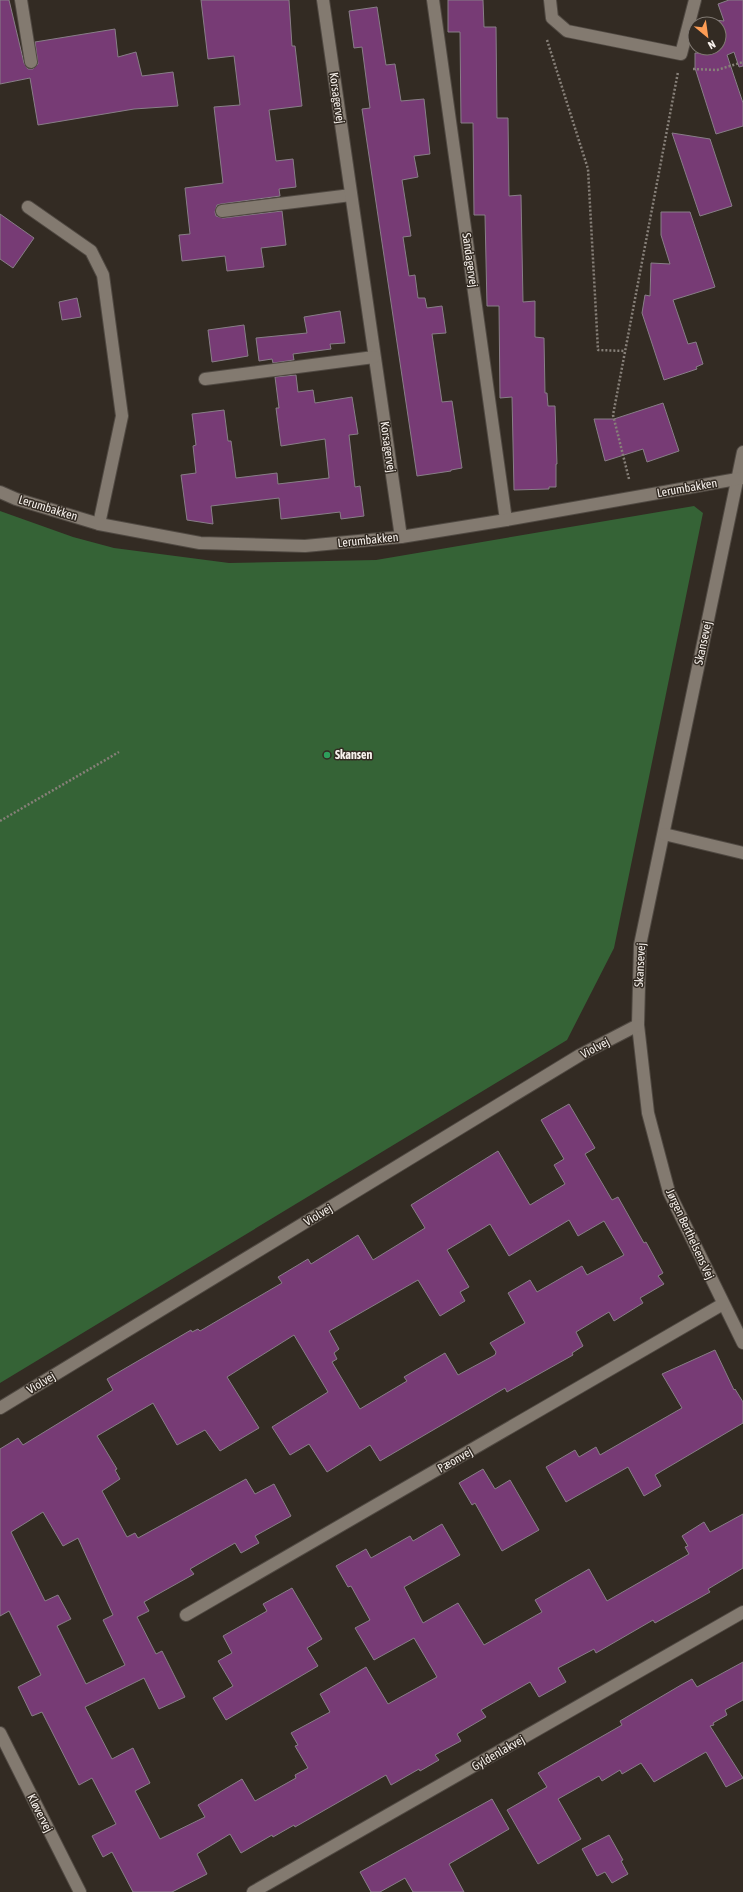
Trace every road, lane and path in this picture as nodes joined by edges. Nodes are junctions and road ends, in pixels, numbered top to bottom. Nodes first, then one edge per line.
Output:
1 (21, 0) edge
2 (323, 0) edge
3 (434, 0) edge
4 (550, 0) edge
5 (695, 0) edge
6 (552, 18) junction
7 (681, 54) junction
8 (31, 62) dead end
9 (743, 62) edge
10 (351, 195) junction
11 (28, 207) dead end
12 (222, 211) dead end
13 (625, 351) junction
14 (374, 357) junction
15 (205, 379) dead end
16 (743, 452) edge
17 (740, 478) edge
18 (0, 492) edge
19 (634, 497) junction
20 (506, 520) junction
21 (99, 524) junction
22 (401, 537) junction
23 (119, 752) dead end
24 (0, 821) edge
25 (664, 834) junction
26 (743, 853) edge
27 (638, 1025) junction
28 (723, 1304) junction
29 (743, 1343) edge
30 (0, 1408) edge
31 (743, 1612) edge
32 (186, 1615) dead end
33 (0, 1733) edge
34 (80, 1892) edge
35 (253, 1892) edge

1 - 8 street
2 - 10 street, Korsagervej
3 - 20 street, Sandagervej
4 - 6 street
5 - 7 street
6 - 7 street
6 - 13 path
7 - 9 path
7 - 13 path
10 - 12 street
10 - 14 street, Korsagervej
11 - 21 street
13 - 19 path
14 - 15 street
14 - 22 street, Korsagervej
16 - 17 street, Skansevej
17 - 19 street, Lerumbakken
17 - 25 street, Skansevej
18 - 21 street, Lerumbakken
19 - 20 street, Lerumbakken
20 - 22 street, Lerumbakken
21 - 22 street, Lerumbakken
23 - 24 path
25 - 26 street
25 - 27 street, Skansevej
27 - 28 street, Jørgen Berthelsens Vej
27 - 30 street, Violvej
28 - 29 street, Jørgen Berthelsens Vej
28 - 32 street, Pæonvej
31 - 35 street, Gyldenlakvej
33 - 34 street, Kløvervej

